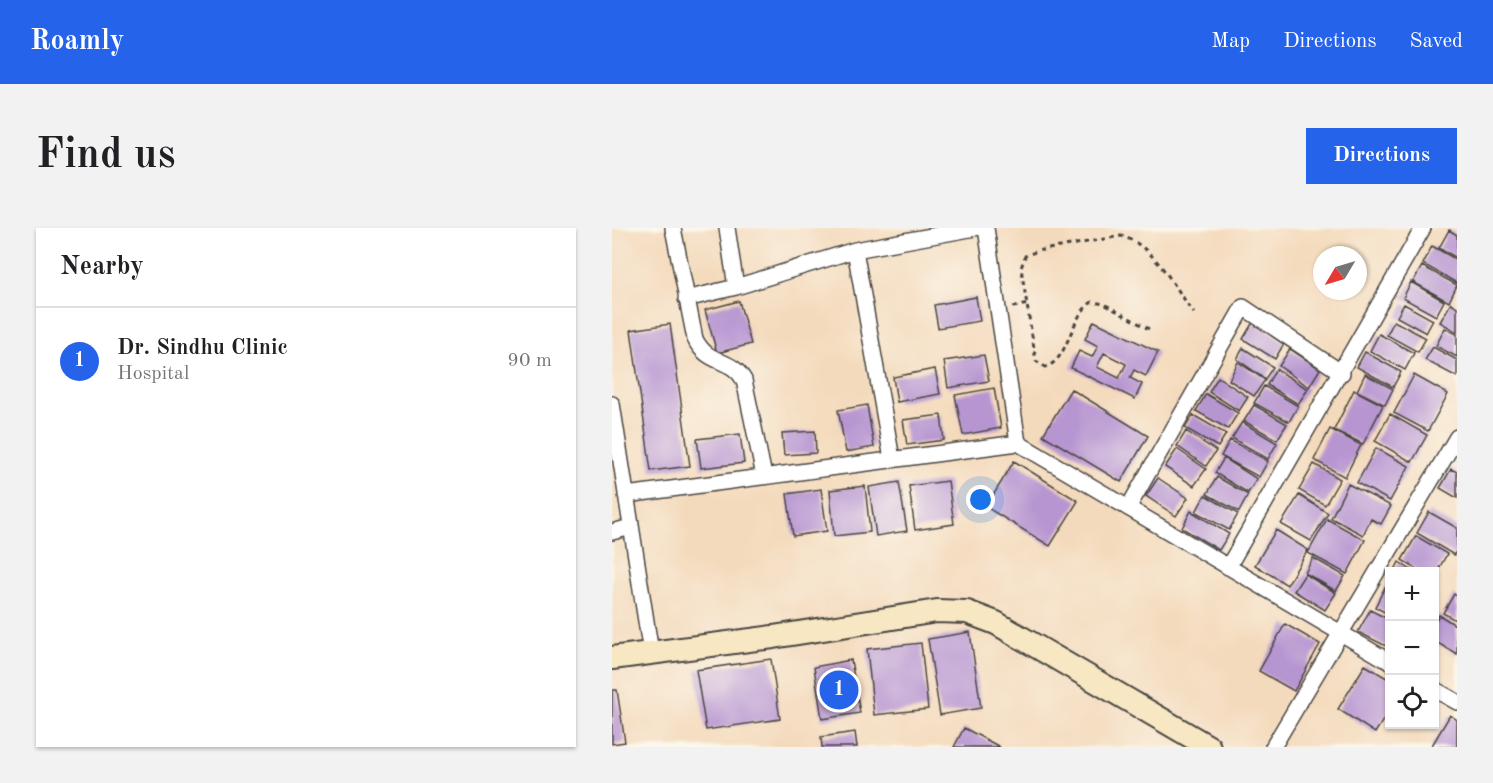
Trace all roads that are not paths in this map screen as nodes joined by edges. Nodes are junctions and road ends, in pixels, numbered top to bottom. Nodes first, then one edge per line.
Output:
1 (674, 228) edge
2 (727, 228) edge
3 (975, 228) edge
4 (986, 228) edge
5 (1423, 228) edge
6 (855, 250) junction
7 (736, 287) junction
8 (686, 299) junction
9 (1342, 373) junction
10 (612, 404) edge
11 (1457, 437) edge
12 (1018, 443) junction
13 (892, 459) junction
14 (764, 476) junction
15 (626, 495) junction
16 (1128, 508) junction
17 (631, 527) junction
18 (612, 532) edge
19 (1228, 567) junction
20 (1341, 633) junction
21 (651, 653) junction
22 (612, 658) edge
23 (1385, 660) edge
24 (1439, 692) edge
25 (1457, 702) edge
26 (1209, 747) edge
27 (1273, 747) edge

1 - 8 street
2 - 7 street
3 - 6 street
4 - 12 street
5 - 9 street
6 - 7 street
6 - 13 street
7 - 8 street
8 - 14 street
9 - 16 street
9 - 19 street
10 - 15 street
11 - 20 street
12 - 13 street
12 - 16 street
13 - 14 street
14 - 15 street
15 - 17 street
16 - 19 street
17 - 18 street
17 - 21 street
19 - 20 street
20 - 23 street
20 - 27 street
21 - 22 street
21 - 26 street
24 - 25 street

